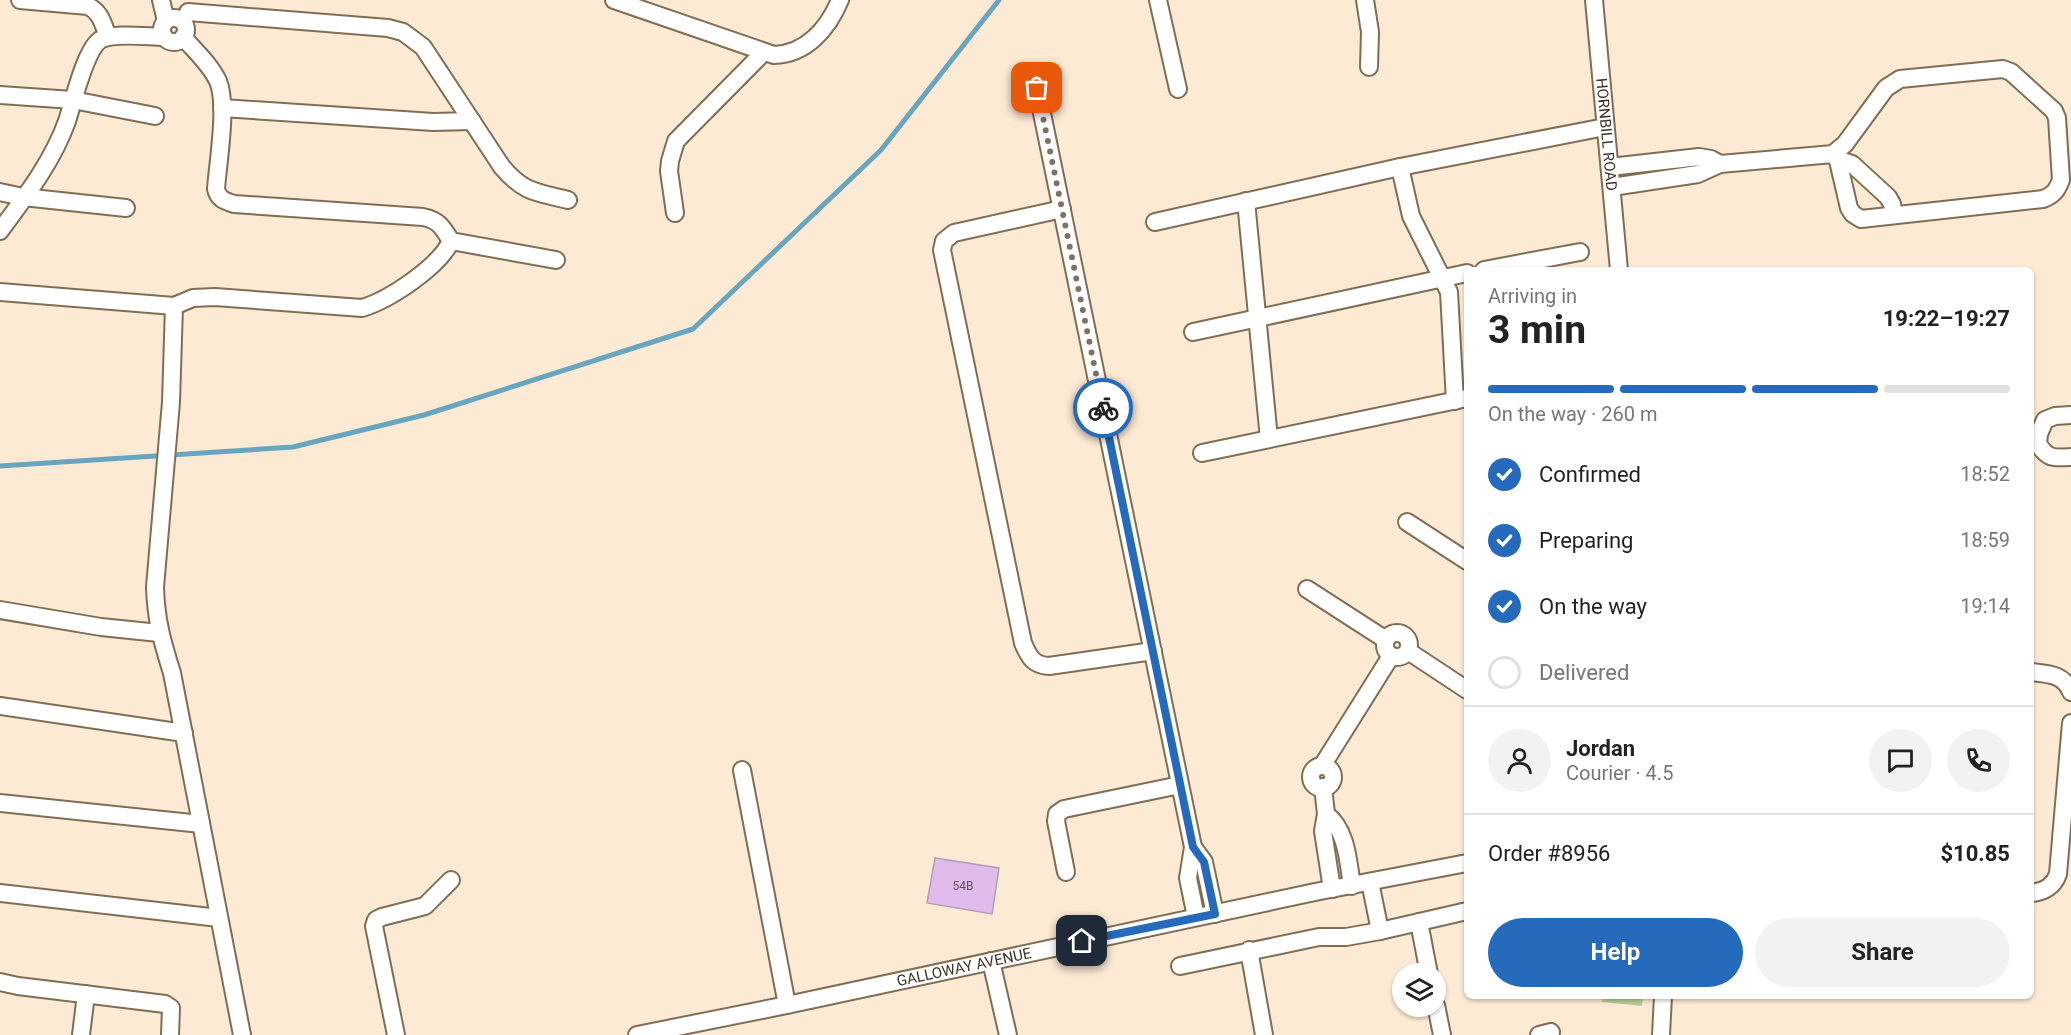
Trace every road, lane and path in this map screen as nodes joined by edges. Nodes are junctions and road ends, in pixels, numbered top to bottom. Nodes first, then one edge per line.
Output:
1 (20, 0) edge
2 (161, 0) edge
3 (614, 0) edge
4 (840, 0) edge
5 (1158, 0) edge
6 (1365, 0) edge
7 (1594, 0) edge
8 (186, 18) edge
9 (165, 29) junction
10 (108, 37) junction
11 (763, 53) junction
12 (1369, 68) dead end
13 (1037, 88) dead end
14 (1178, 89) dead end
15 (0, 95) edge
16 (73, 100) junction
17 (222, 108) junction
18 (155, 116) dead end
19 (472, 122) junction
20 (1605, 127) junction
21 (1836, 156) junction
22 (1720, 164) junction
23 (1400, 167) junction
24 (1610, 167) junction
25 (1611, 186) junction
26 (0, 192) edge
27 (23, 197) junction
28 (568, 200) dead end
29 (1246, 201) junction
30 (126, 208) dead end
31 (1062, 209) junction
32 (675, 213) dead end
33 (1894, 215) junction
34 (1155, 222) dead end
35 (0, 231) edge
36 (450, 241) junction
37 (1580, 252) dead end
38 (556, 260) dead end
39 (1500, 267) edge
40 (1619, 267) edge
41 (1464, 274) edge
42 (1443, 277) junction
43 (0, 292) edge
44 (174, 306) junction
45 (1257, 317) junction
46 (1193, 332) dead end
47 (1461, 399) edge
48 (2071, 415) edge
49 (1269, 438) junction
50 (2034, 444) edge
51 (1202, 453) dead end
52 (2071, 457) edge
53 (1407, 522) dead end
54 (1464, 559) edge
55 (1307, 588) dead end
56 (0, 610) edge
57 (159, 633) junction
58 (1389, 648) junction
59 (1153, 651) junction
60 (2034, 673) edge
61 (1464, 688) edge
62 (2071, 692) edge
63 (0, 706) edge
64 (2071, 723) edge
65 (184, 734) junction
66 (742, 770) dead end
67 (1180, 785) junction
68 (0, 803) edge
69 (1326, 814) junction
70 (201, 824) junction
71 (1193, 847) junction
72 (1464, 864) edge
73 (1066, 872) dead end
74 (450, 880) dead end
75 (1370, 882) junction
76 (1352, 886) junction
77 (1332, 889) junction
78 (0, 893) edge
79 (2034, 893) edge
80 (1464, 912) edge
81 (1215, 914) junction
82 (1196, 917) junction
83 (219, 918) junction
84 (1419, 922) junction
85 (1380, 931) junction
86 (1249, 950) junction
87 (991, 961) junction
88 (1427, 963) edge
89 (1180, 966) dead end
90 (0, 982) edge
91 (86, 994) junction
92 (1663, 999) edge
93 (787, 1005) junction
94 (1438, 1017) edge
95 (662, 1032) edge
96 (81, 1035) edge
97 (170, 1035) edge
98 (242, 1035) edge
99 (396, 1035) edge
100 (638, 1035) edge
101 (1008, 1035) edge
102 (1264, 1035) edge
103 (1442, 1035) edge
104 (1661, 1035) edge

1 - 10 street
2 - 9 street
3 - 11 street
4 - 11 street
5 - 14 street
6 - 12 street
7 - 20 street, HORNBILL ROAD
8 - 9 street
8 - 17 street
8 - 19 street
9 - 10 street
10 - 16 street
11 - 32 street
13 - 31 street
15 - 16 street
16 - 18 street
16 - 27 street
17 - 19 street
17 - 36 street
19 - 28 street
20 - 23 street
20 - 24 street, HORNBILL ROAD
21 - 22 street
21 - 33 street
21 - 33 street
21 - 33 street
22 - 24 street
22 - 25 street
23 - 29 street
23 - 42 street
24 - 25 street, HORNBILL ROAD
25 - 40 street, HORNBILL ROAD
26 - 27 street
27 - 30 street
27 - 35 street
29 - 34 street
29 - 45 street
31 - 59 street
31 - 59 street
36 - 38 street
36 - 44 street
37 - 39 street
41 - 42 street
42 - 45 street
42 - 47 street
43 - 44 street
44 - 57 street
45 - 46 street
45 - 49 street
47 - 49 street
48 - 50 street
49 - 51 street
50 - 52 street
53 - 54 street
55 - 58 street
56 - 57 street
57 - 65 street
58 - 61 street
58 - 69 street
59 - 67 street
60 - 62 street
63 - 65 street
64 - 79 street
65 - 70 street
66 - 93 street
67 - 71 street
67 - 73 street
68 - 70 street
69 - 76 street
69 - 77 street
70 - 83 street
71 - 81 street
71 - 82 street
72 - 75 street, GALLOWAY AVENUE
74 - 99 street
75 - 76 street, GALLOWAY AVENUE
75 - 85 street
76 - 77 street, GALLOWAY AVENUE
77 - 81 street, GALLOWAY AVENUE
78 - 83 street
80 - 84 street
81 - 82 street, GALLOWAY AVENUE
82 - 87 street, GALLOWAY AVENUE
83 - 98 street
84 - 85 street
84 - 88 street
85 - 86 street
86 - 89 street
86 - 102 street
87 - 93 street, GALLOWAY AVENUE
87 - 101 street
90 - 91 street
91 - 96 street
91 - 97 street
92 - 104 street
93 - 95 street, GALLOWAY AVENUE
94 - 103 street
95 - 100 street, GALLOWAY AVENUE

